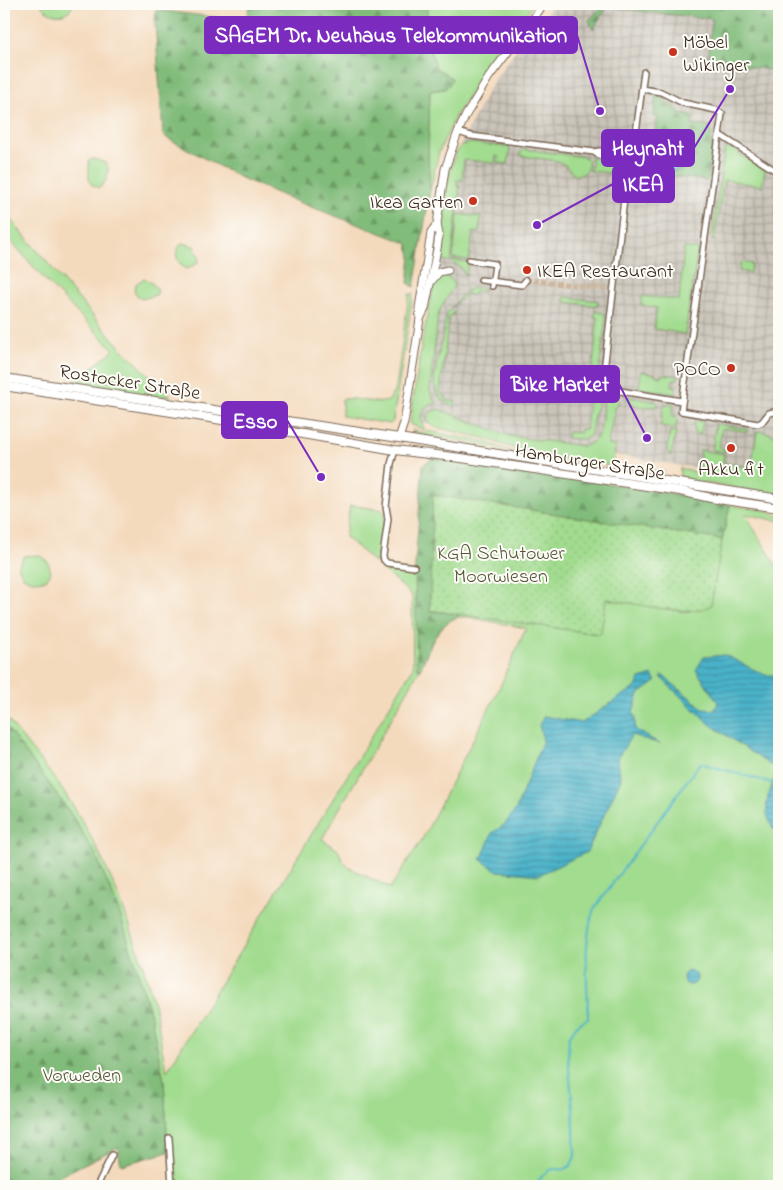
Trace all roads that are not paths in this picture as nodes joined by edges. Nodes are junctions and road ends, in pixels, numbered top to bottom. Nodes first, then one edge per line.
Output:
1 (544, 4) edge
2 (644, 72) dead end
3 (642, 89) junction
4 (458, 132) junction
5 (720, 135) junction
6 (626, 157) junction
7 (779, 173) edge
8 (437, 224) junction
9 (469, 260) dead end
10 (448, 270) dead end
11 (481, 280) dead end
12 (526, 280) tunnel mouth
13 (430, 283) junction
14 (493, 284) junction
15 (420, 319) junction
16 (4, 378) edge
17 (4, 386) edge
18 (682, 401) junction
19 (779, 411) edge
20 (399, 438) junction
21 (395, 450) junction
22 (779, 499) edge
23 (779, 508) edge
24 (414, 567) dead end
25 (169, 1138) dead end
26 (112, 1155) dead end
27 (97, 1186) edge
28 (172, 1186) edge

1 - 4 main road
2 - 3 street
3 - 5 street
3 - 6 street
4 - 6 street
4 - 8 main road
5 - 7 street
5 - 18 street
6 - 18 street
8 - 13 main road
8 - 15 main road
9 - 14 street
10 - 13 main road
11 - 14 street
12 - 14 street
13 - 15 main road
15 - 20 main road
16 - 20 main road, Rostocker Straße
17 - 21 main road, Rostocker Straße
18 - 19 street
20 - 21 main road
20 - 22 main road, Hamburger Straße
21 - 23 main road, Hamburger Straße
21 - 24 street
25 - 28 street
26 - 27 street

